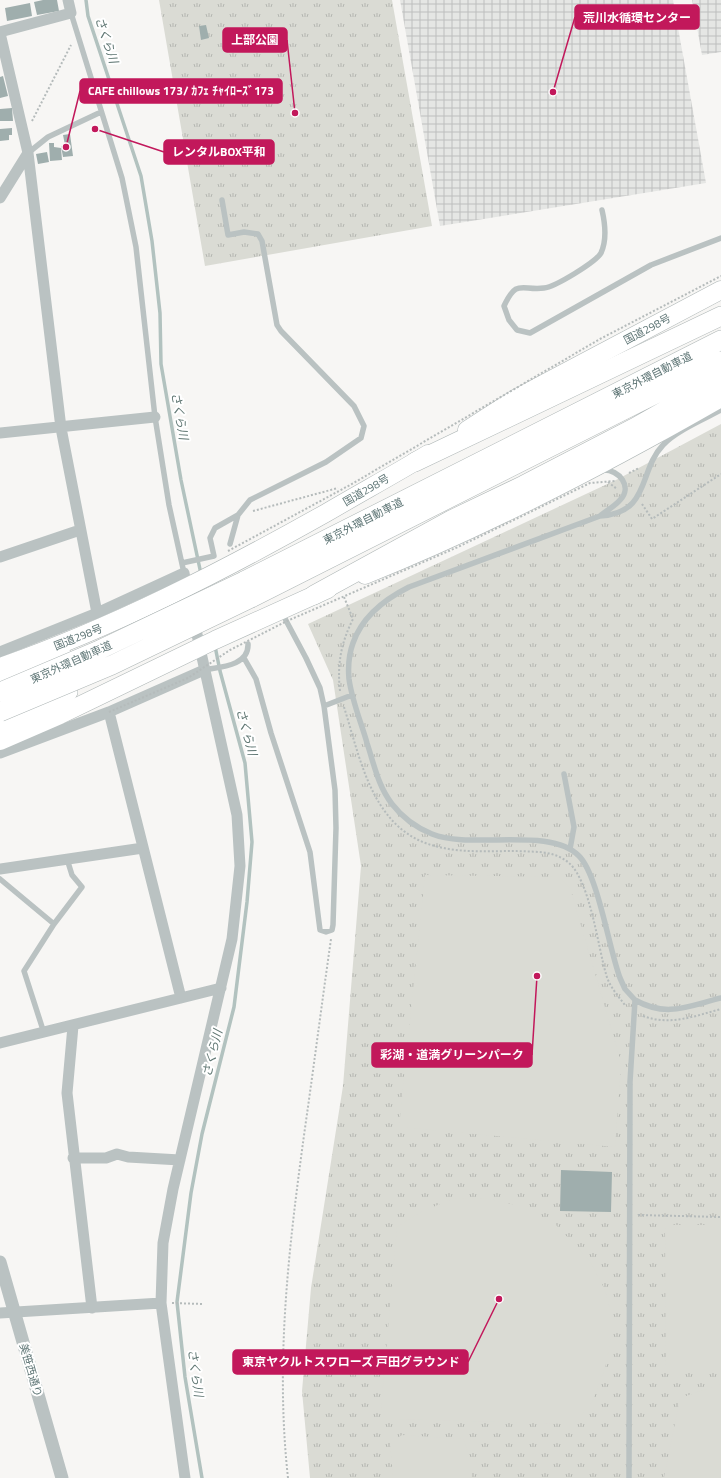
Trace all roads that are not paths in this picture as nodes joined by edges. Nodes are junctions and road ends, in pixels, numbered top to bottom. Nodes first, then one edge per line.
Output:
1 (68, 0) edge
2 (71, 13) junction
3 (0, 32) edge
4 (101, 112) junction
5 (28, 153) junction
6 (0, 198) edge
7 (222, 200) dead end
8 (602, 210) dead end
9 (721, 238) edge
10 (717, 291) edge
11 (721, 316) edge
12 (721, 340) edge
13 (721, 361) edge
14 (721, 379) edge
15 (721, 398) edge
16 (721, 410) edge
17 (155, 417) junction
18 (61, 428) junction
19 (0, 433) edge
20 (415, 462) junction
21 (581, 474) junction
22 (238, 515) junction
23 (600, 516) junction
24 (80, 530) junction
25 (230, 544) dead end
26 (0, 556) edge
27 (193, 576) junction
28 (314, 594) junction
29 (97, 613) junction
30 (284, 616) junction
31 (143, 630) junction
32 (207, 644) junction
33 (248, 644) dead end
34 (0, 652) edge
35 (244, 658) junction
36 (112, 665) junction
37 (0, 667) edge
38 (207, 670) junction
39 (0, 679) edge
40 (0, 692) edge
41 (352, 695) junction
42 (324, 706) junction
43 (0, 712) edge
44 (109, 712) junction
45 (0, 725) edge
46 (0, 741) edge
47 (0, 753) edge
48 (564, 774) dead end
49 (143, 848) junction
50 (570, 849) junction
51 (67, 859) junction
52 (0, 869) edge
53 (0, 880) edge
54 (54, 924) junction
55 (221, 988) junction
56 (181, 998) junction
57 (721, 998) edge
58 (635, 1000) junction
59 (73, 1026) junction
60 (44, 1033) junction
61 (0, 1043) edge
62 (73, 1158) junction
63 (180, 1160) junction
64 (0, 1262) edge
65 (165, 1303) junction
66 (92, 1308) junction
67 (14, 1312) junction
68 (0, 1313) edge
69 (62, 1478) edge
70 (185, 1478) edge
71 (629, 1478) edge

1 - 2 street
2 - 3 street
2 - 4 lane
3 - 5 street
4 - 5 lane
4 - 17 lane
5 - 6 street
5 - 18 street
7 - 22 lane
8 - 9 lane
10 - 20 highway, 国道298号
11 - 20 highway
12 - 31 highway, 東京外環自動車道, bridge
13 - 36 highway, 東京外環自動車道, bridge
14 - 28 highway
15 - 21 highway
16 - 23 lane
17 - 18 street
17 - 27 lane
18 - 19 street
18 - 24 street
20 - 27 highway, 国道298号
21 - 23 lane
21 - 28 highway
22 - 25 lane
22 - 27 lane
23 - 41 lane
24 - 26 street
24 - 29 street
27 - 29 street
27 - 32 street
27 - 37 highway, 国道298号
28 - 30 highway
29 - 34 street
30 - 32 highway
30 - 42 lane
31 - 39 highway, bridge
31 - 40 highway, 東京外環自動車道, bridge
32 - 38 street
32 - 46 highway
33 - 35 lane
35 - 38 lane
35 - 42 lane
36 - 43 highway, 東京外環自動車道, bridge
36 - 45 highway, bridge
38 - 44 street
38 - 55 street
41 - 42 lane
41 - 50 lane
44 - 47 street
44 - 49 street
48 - 50 lane
49 - 51 street
49 - 56 street
50 - 58 lane
51 - 52 street
51 - 54 lane
53 - 54 lane
54 - 60 lane
55 - 56 street
55 - 63 street
56 - 59 street
57 - 58 lane
58 - 71 lane
59 - 60 street
59 - 62 street
60 - 61 street
62 - 63 street
62 - 66 street
63 - 65 street
64 - 67 street, 美笹西通り
65 - 66 street
65 - 70 street
66 - 67 street
67 - 68 street
67 - 69 street, 美笹西通り

